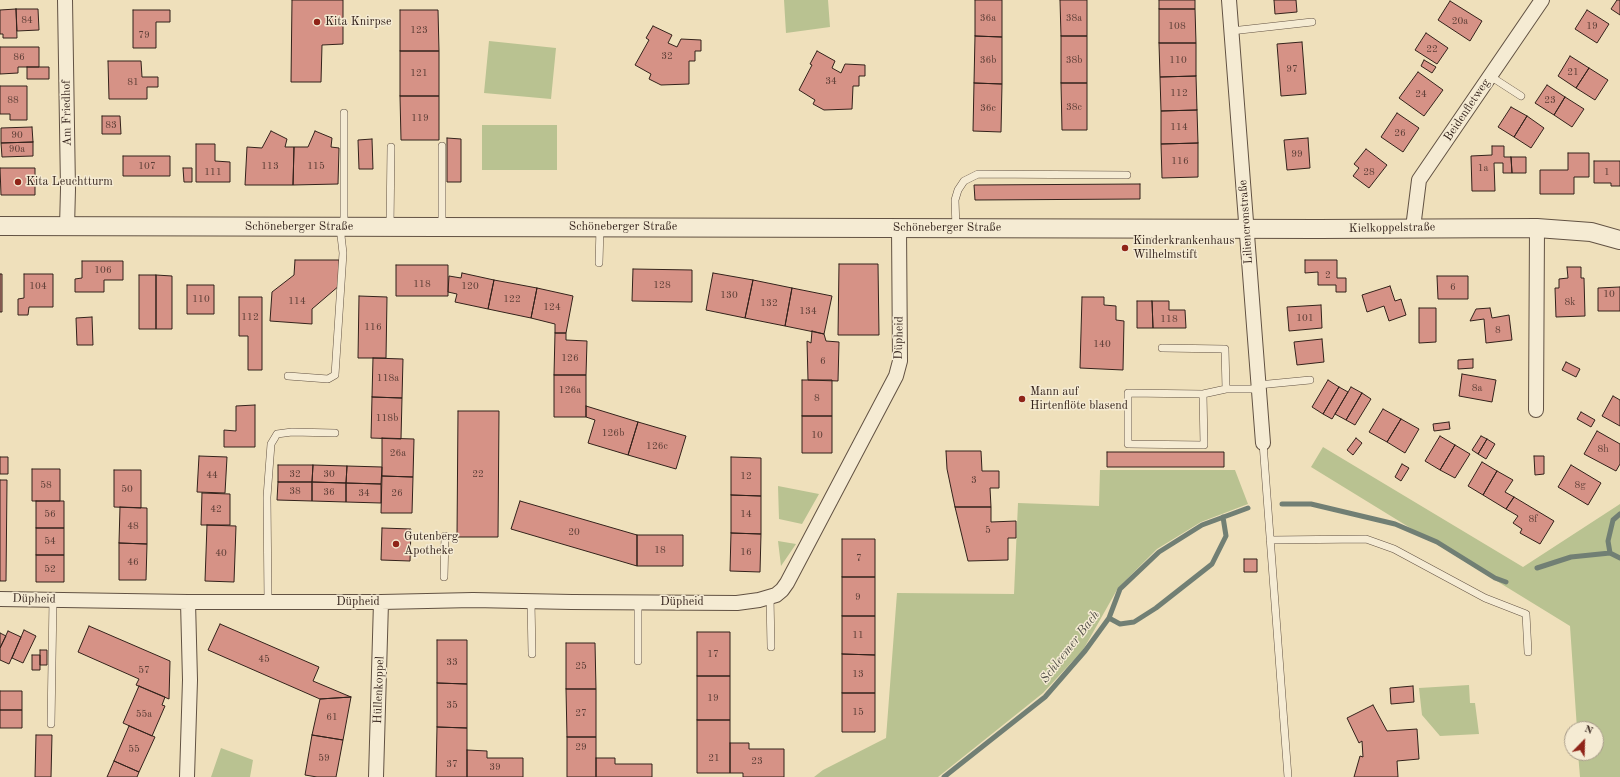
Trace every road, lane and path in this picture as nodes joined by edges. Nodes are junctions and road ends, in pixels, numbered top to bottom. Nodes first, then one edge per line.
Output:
1 (65, 0) edge
2 (1228, 0) edge
3 (1542, 0) edge
4 (1312, 22) dead end
5 (1231, 31) junction
6 (1490, 76) junction
7 (1521, 96) dead end
8 (344, 113) dead end
9 (442, 146) dead end
10 (391, 147) dead end
11 (1127, 175) dead end
12 (0, 226) edge
13 (67, 227) junction
14 (342, 227) junction
15 (390, 227) junction
16 (442, 227) junction
17 (600, 228) junction
18 (899, 228) junction
19 (956, 228) junction
20 (1413, 228) junction
21 (1537, 228) junction
22 (1246, 229) junction
23 (1620, 240) edge
24 (599, 263) dead end
25 (1162, 348) dead end
26 (288, 376) dead end
27 (1310, 380) dead end
28 (1258, 387) junction
29 (1226, 389) junction
30 (1203, 394) junction
31 (1536, 410) dead end
32 (335, 433) dead end
33 (1263, 443) joint
34 (445, 536) dead end
35 (1270, 540) junction
36 (444, 577) dead end
37 (770, 597) junction
38 (0, 599) edge
39 (53, 599) junction
40 (188, 602) junction
41 (268, 602) junction
42 (381, 602) junction
43 (532, 602) junction
44 (638, 602) junction
45 (770, 647) dead end
46 (1528, 652) dead end
47 (532, 654) dead end
48 (638, 661) dead end
49 (51, 724) dead end
50 (187, 777) edge
51 (376, 777) edge
52 (1288, 777) edge

1 - 13 street, Am Friedhof
2 - 5 street, Liliencronstraße
3 - 6 street, Beidenfletweg
4 - 5 lane
5 - 22 street, Liliencronstraße
6 - 7 lane
6 - 20 street, Beidenfletweg
8 - 14 lane
9 - 16 lane
10 - 15 lane
11 - 19 lane
12 - 13 street, Schöneberger Straße
13 - 14 street, Schöneberger Straße
14 - 15 street, Schöneberger Straße
14 - 26 lane
15 - 16 street, Schöneberger Straße
16 - 17 street, Schöneberger Straße
17 - 18 street, Schöneberger Straße
17 - 24 lane
18 - 19 street, Schöneberger Straße
18 - 37 street, Düpheid
19 - 22 street, Schöneberger Straße
20 - 21 street, Kielkoppelstraße
20 - 22 street, Kielkoppelstraße
21 - 23 street, Kielkoppelstraße
21 - 31 street
22 - 28 street, Liliencronstraße
25 - 29 lane
27 - 28 lane
28 - 29 lane
28 - 33 street, Liliencronstraße
29 - 30 lane
30 - 30 lane
32 - 41 lane
33 - 35 lane
34 - 36 lane
35 - 46 lane
35 - 52 lane
37 - 44 street, Düpheid
37 - 45 lane
38 - 39 street, Düpheid
39 - 40 street, Düpheid
39 - 49 lane
40 - 41 street, Düpheid
40 - 50 street
41 - 42 street, Düpheid
42 - 43 street, Düpheid
42 - 51 street, Hüllenkoppel
43 - 44 street, Düpheid
43 - 47 lane
44 - 48 lane

